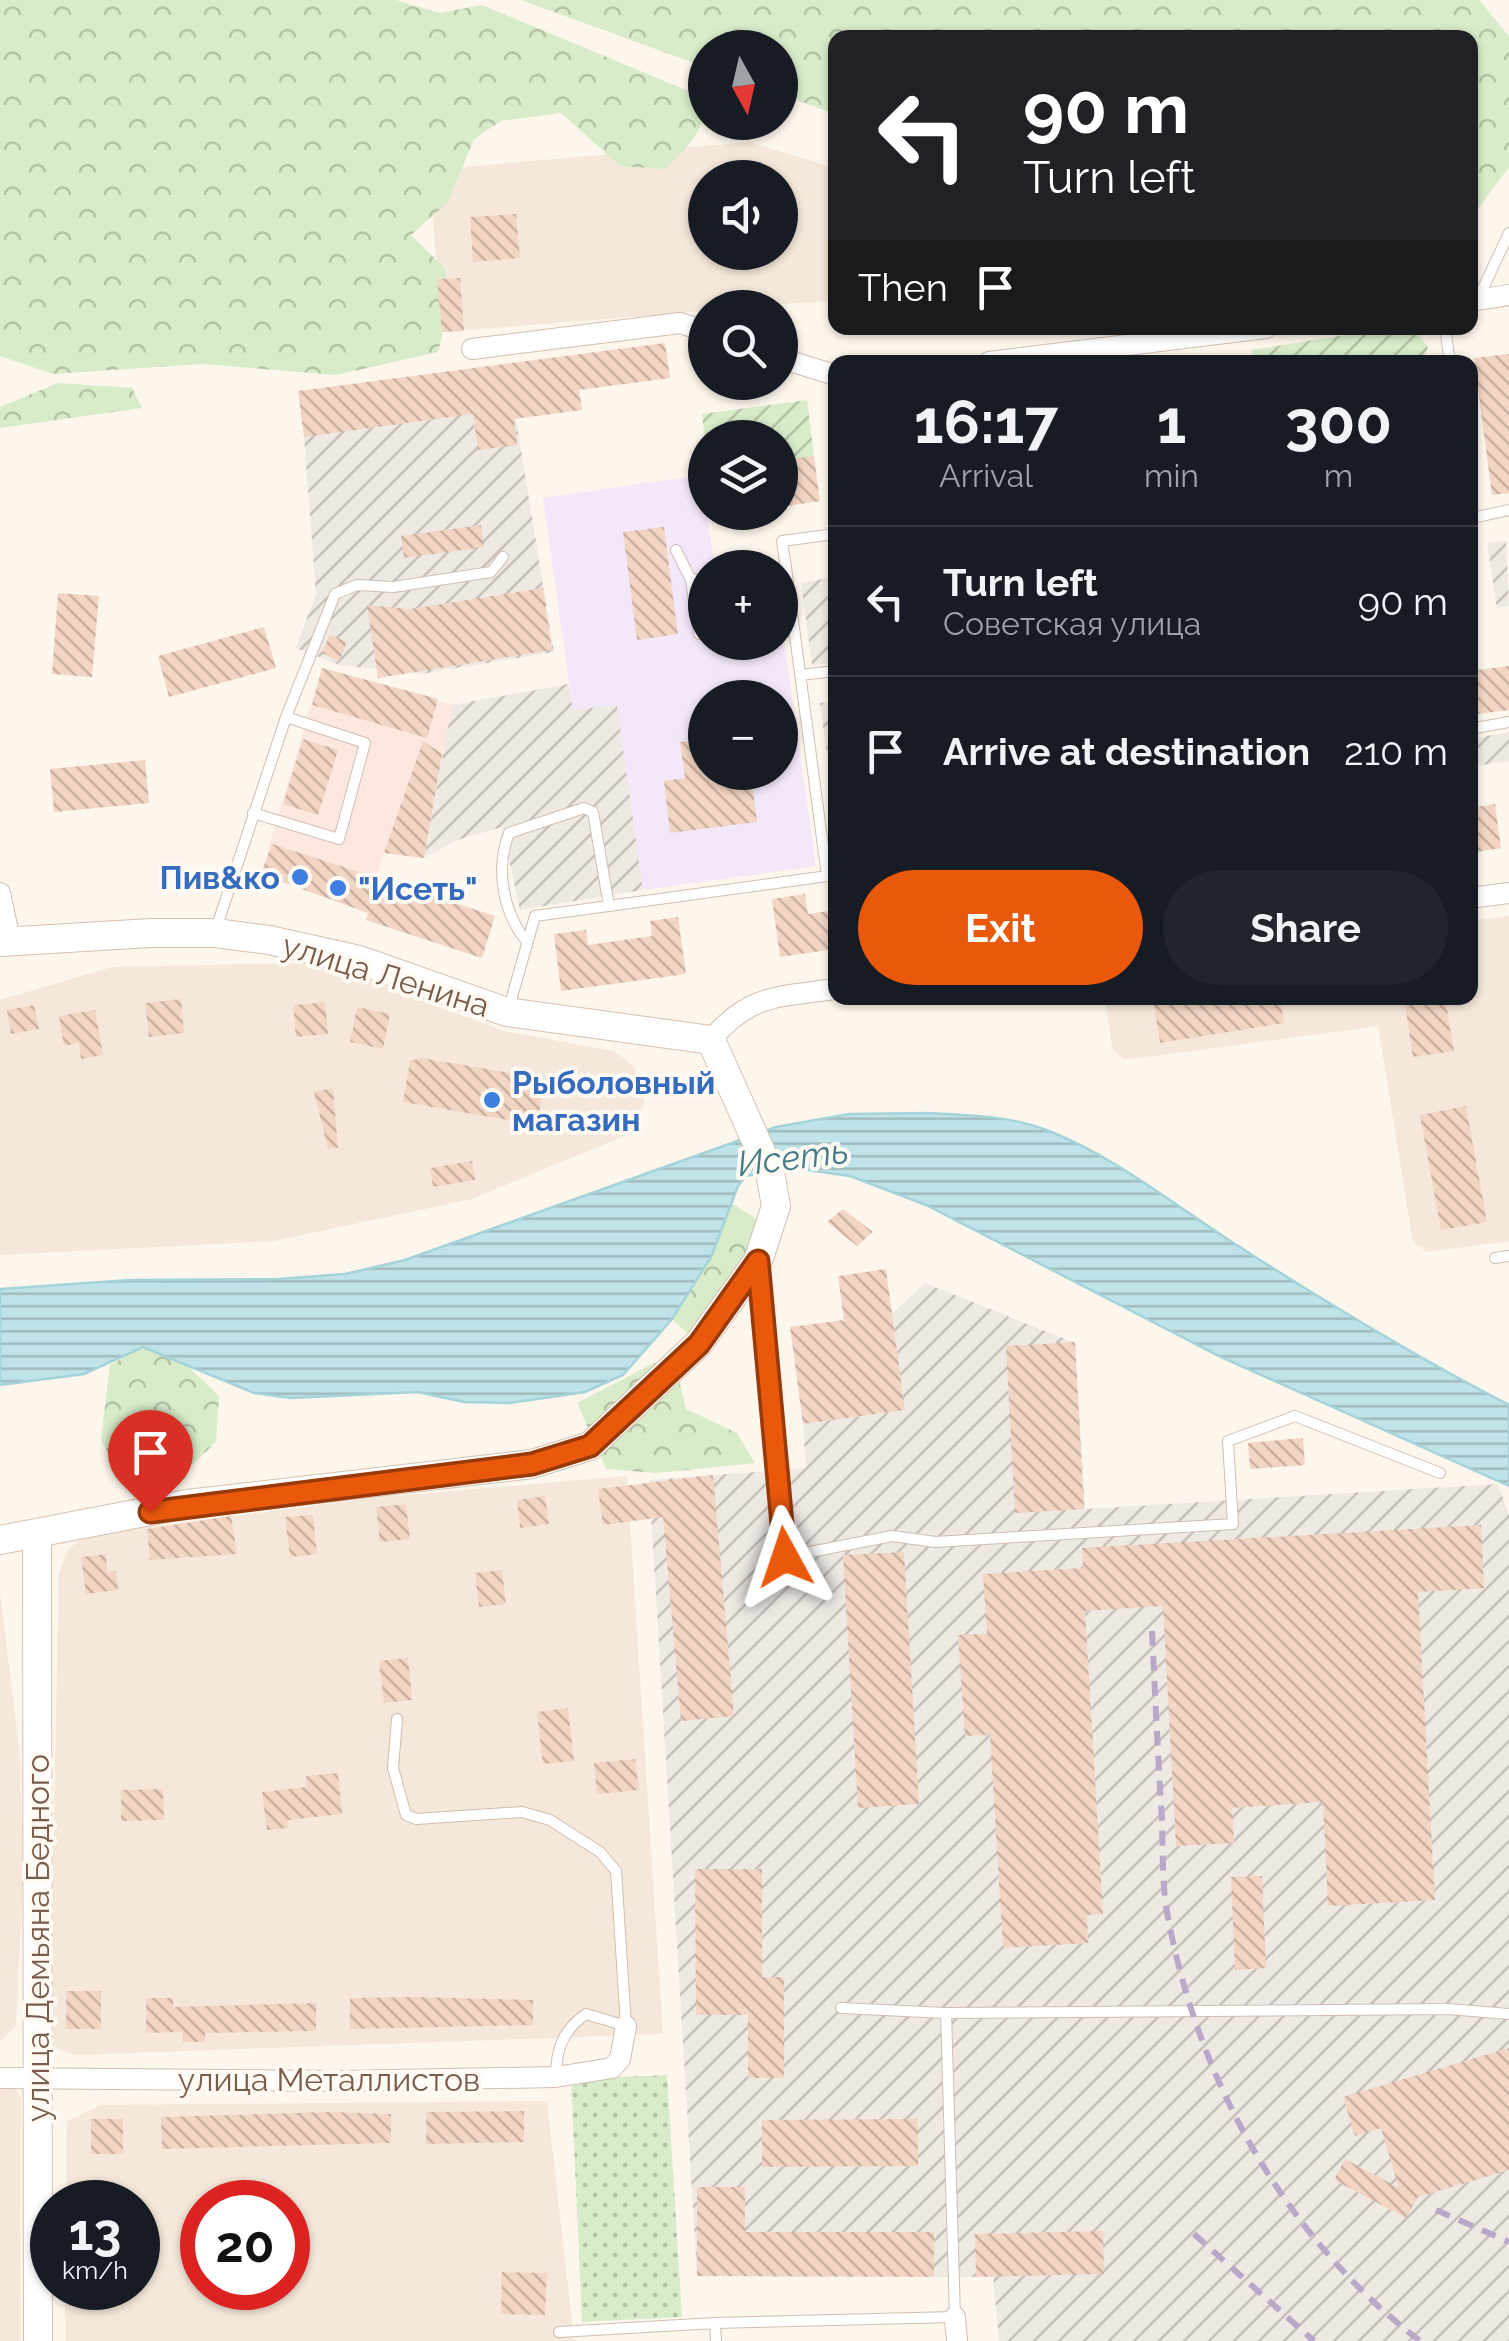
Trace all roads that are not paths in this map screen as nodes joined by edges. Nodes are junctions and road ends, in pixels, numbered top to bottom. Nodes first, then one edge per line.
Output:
1 (1509, 233) edge
2 (1478, 293) edge
3 (1509, 295) edge
4 (1478, 300) edge
5 (688, 325) edge
6 (1228, 335) edge
7 (472, 349) dead end
8 (1132, 353) edge
9 (1100, 355) edge
10 (798, 364) edge
11 (828, 374) edge
12 (1509, 510) edge
13 (1478, 517) edge
14 (828, 535) edge
15 (676, 550) dead end
16 (782, 550) edge
17 (503, 557) dead end
18 (688, 574) edge
19 (798, 660) edge
20 (828, 671) edge
21 (800, 675) junction
22 (286, 717) junction
23 (1509, 722) edge
24 (1478, 727) edge
25 (253, 813) junction
26 (828, 856) edge
27 (828, 875) edge
28 (0, 893) edge
29 (1509, 893) edge
30 (1478, 897) edge
31 (609, 906) junction
32 (214, 933) junction
33 (5, 941) edge
34 (527, 942) junction
35 (828, 990) edge
36 (508, 1012) junction
37 (711, 1040) junction
38 (1509, 1256) edge
39 (1495, 1258) dead end
40 (758, 1261) junction
41 (1440, 1473) dead end
42 (37, 1534) junction
43 (0, 1540) edge
44 (397, 1720) dead end
45 (841, 2008) dead end
46 (946, 2013) junction
47 (1509, 2014) edge
48 (626, 2026) junction
49 (556, 2077) junction
50 (0, 2078) edge
51 (36, 2078) junction
52 (955, 2318) junction
53 (715, 2323) junction
54 (559, 2332) dead end
55 (38, 2341) edge
56 (716, 2341) edge
57 (956, 2341) edge

1 - 2 lane
3 - 4 street
5 - 7 street
6 - 8 street
8 - 9 street
10 - 11 street
12 - 13 lane
14 - 16 lane
15 - 18 lane
17 - 22 lane
19 - 21 lane
20 - 21 lane
21 - 26 lane
22 - 25 lane
22 - 25 lane
23 - 24 lane
25 - 32 lane
27 - 31 lane
28 - 33 street
29 - 30 street
31 - 34 lane
31 - 34 lane
32 - 33 street, улица Ленина
32 - 36 street, улица Ленина
34 - 36 lane
35 - 37 street
36 - 37 street, улица Ленина
37 - 40 street
38 - 39 lane
40 - 41 lane
40 - 42 street
42 - 43 street
42 - 51 street, улица Демьяна Бедного
44 - 48 lane
45 - 46 lane
46 - 47 lane
46 - 52 lane
48 - 49 street, улица Металлистов
48 - 49 lane
49 - 51 street, улица Металлистов
50 - 51 street, улица Металлистов
51 - 55 street, улица Демьяна Бедного
52 - 53 lane
52 - 57 street
53 - 54 lane
53 - 56 lane

